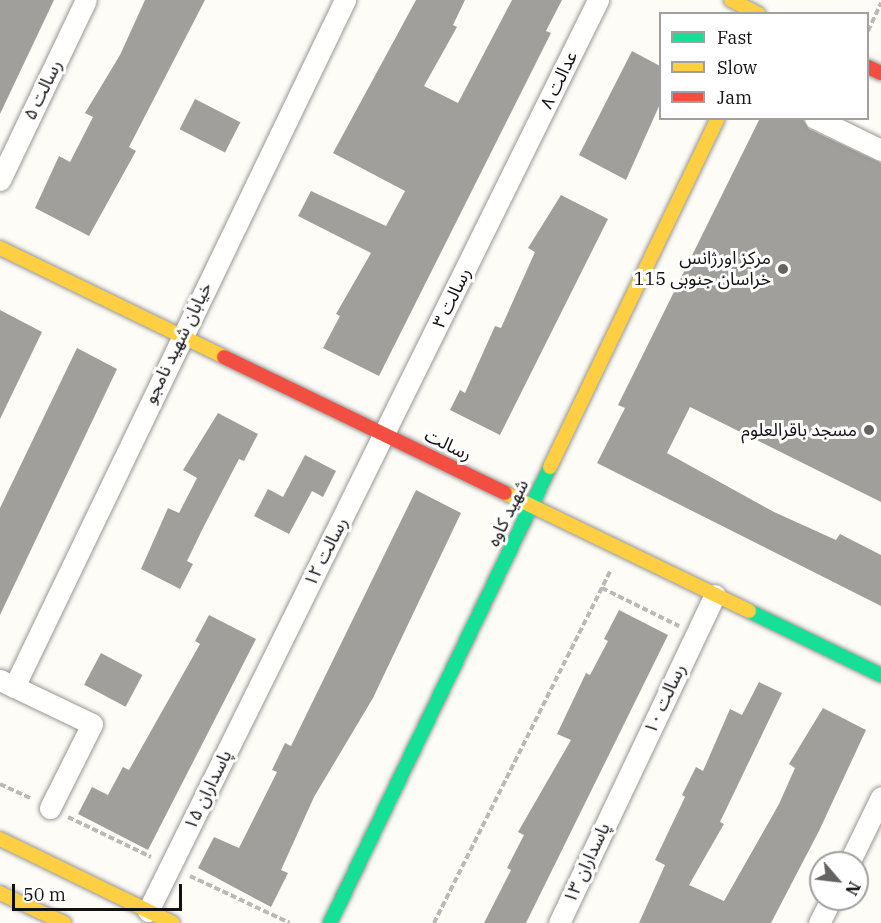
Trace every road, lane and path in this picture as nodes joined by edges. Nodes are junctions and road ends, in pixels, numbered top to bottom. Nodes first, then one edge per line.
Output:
1 (86, 0) edge
2 (345, 0) edge
3 (598, 0) edge
4 (731, 0) edge
5 (881, 3) edge
6 (755, 12) edge
7 (869, 27) edge
8 (717, 120) edge
9 (819, 120) edge
10 (881, 150) edge
11 (519, 161) joint
12 (0, 180) edge
13 (0, 248) edge
14 (181, 335) junction
15 (385, 435) junction
16 (531, 506) junction
17 (621, 549) junction
18 (602, 588) junction
19 (715, 595) junction
20 (696, 635) junction
21 (268, 670) joint
22 (881, 675) edge
23 (7, 684) edge
24 (0, 784) edge
25 (881, 797) edge
26 (616, 803) joint
27 (50, 808) junction
28 (0, 839) edge
29 (855, 851) edge
30 (170, 866) junction
31 (0, 892) edge
32 (148, 911) junction
33 (64, 923) edge
34 (173, 923) edge
35 (290, 923) edge
36 (330, 923) edge
37 (435, 923) edge
38 (559, 923) edge

1 - 12 street, رسالت ۵
2 - 14 street, خیابان شهید نامجو
3 - 11 street, عدالت ۸
4 - 6 street
5 - 7 path
8 - 16 street, شهید کاوه
9 - 10 street
11 - 15 street, رسالت ۳
13 - 14 street, رسالت
14 - 15 street, رسالت
14 - 23 street, خیابان شهید نامجو
15 - 16 street, رسالت
15 - 21 street, رسالت ۱۲
16 - 17 street, رسالت
16 - 36 street, شهید کاوه
17 - 18 path
17 - 19 street, رسالت
18 - 20 path
18 - 37 path
19 - 20 street, رسالت ۱۰
19 - 22 street, رسالت
20 - 26 street, رسالت ۱۰
21 - 30 street, پاسداران ۱۵
23 - 27 street
24 - 27 path
25 - 29 street
26 - 38 street, پاسداران ۱۳
27 - 30 path
28 - 32 street
30 - 32 street, پاسداران ۱۵
30 - 35 path
31 - 33 street
32 - 34 street

